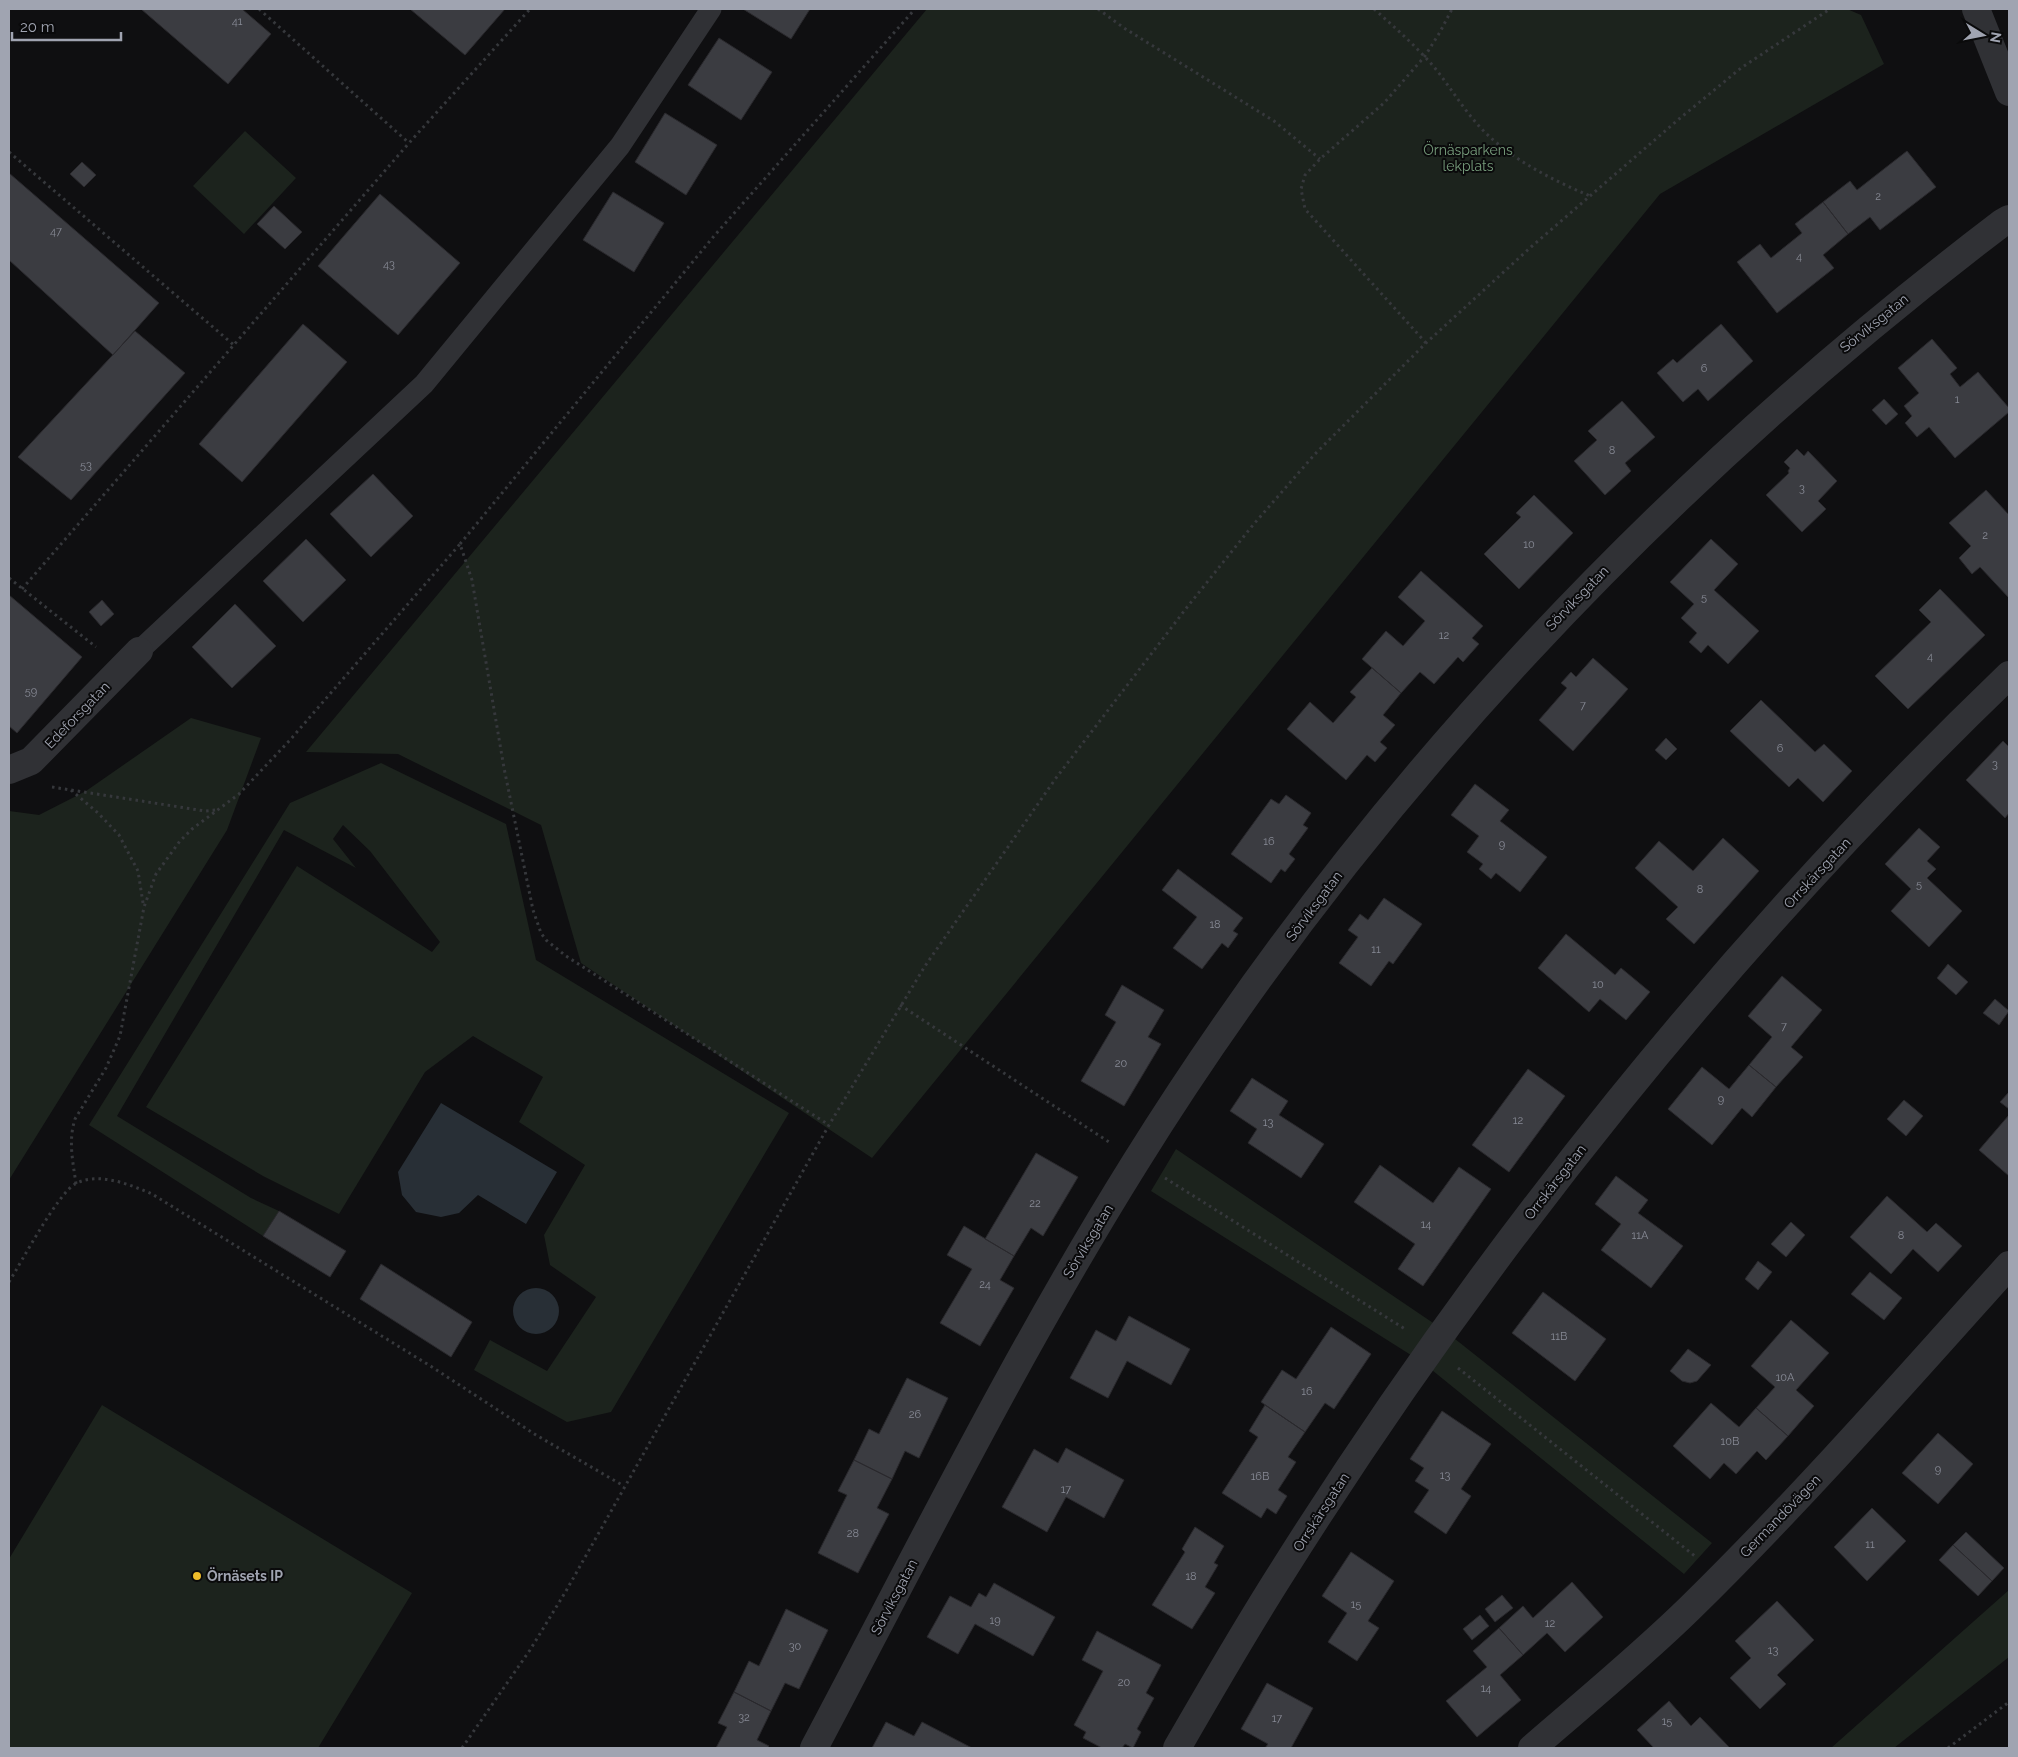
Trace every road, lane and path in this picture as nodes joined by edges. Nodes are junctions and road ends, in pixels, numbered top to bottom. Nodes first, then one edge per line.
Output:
1 (259, 9) edge
2 (530, 9) edge
3 (710, 9) edge
4 (914, 9) edge
5 (1098, 9) edge
6 (1374, 9) edge
7 (1452, 9) edge
8 (1830, 9) edge
9 (1976, 9) edge
10 (1424, 56) junction
11 (2009, 92) edge
12 (409, 143) junction
13 (9, 152) edge
14 (1320, 159) junction
15 (1590, 196) junction
16 (2009, 219) edge
17 (1426, 344) junction
18 (234, 346) junction
19 (460, 544) junction
20 (9, 578) edge
21 (22, 589) junction
22 (139, 651) junction
23 (2009, 675) edge
24 (13, 770) edge
25 (70, 790) junction
26 (217, 810) junction
27 (144, 906) junction
28 (900, 1005) junction
29 (829, 1125) junction
30 (1137, 1160) junction
31 (76, 1184) junction
32 (2009, 1265) edge
33 (9, 1282) edge
34 (624, 1486) junction
35 (2009, 1702) edge
36 (462, 1748) edge
37 (814, 1748) edge
38 (1176, 1748) edge
39 (1532, 1748) edge
40 (1948, 1748) edge

1 - 12 path
2 - 12 path
3 - 22 lane
4 - 19 path
5 - 14 path
6 - 10 path
7 - 10 path
8 - 15 path
9 - 11 street
10 - 14 path
10 - 15 path
12 - 18 path
13 - 18 path
14 - 17 path
15 - 17 path
16 - 30 street, Sörviksgatan
17 - 28 path
18 - 21 path
19 - 26 path
19 - 29 path
20 - 21 path
21 - 22 path
22 - 24 street, Edeforsgatan
23 - 38 street, Orrskärsgatan
24 - 25 path
25 - 26 path
25 - 27 path
26 - 27 path
27 - 31 path
28 - 29 path
28 - 30 path
29 - 34 path
30 - 37 street, Sörviksgatan
31 - 33 path
31 - 34 path
32 - 39 street, Germandövägen
34 - 36 path
35 - 40 path

